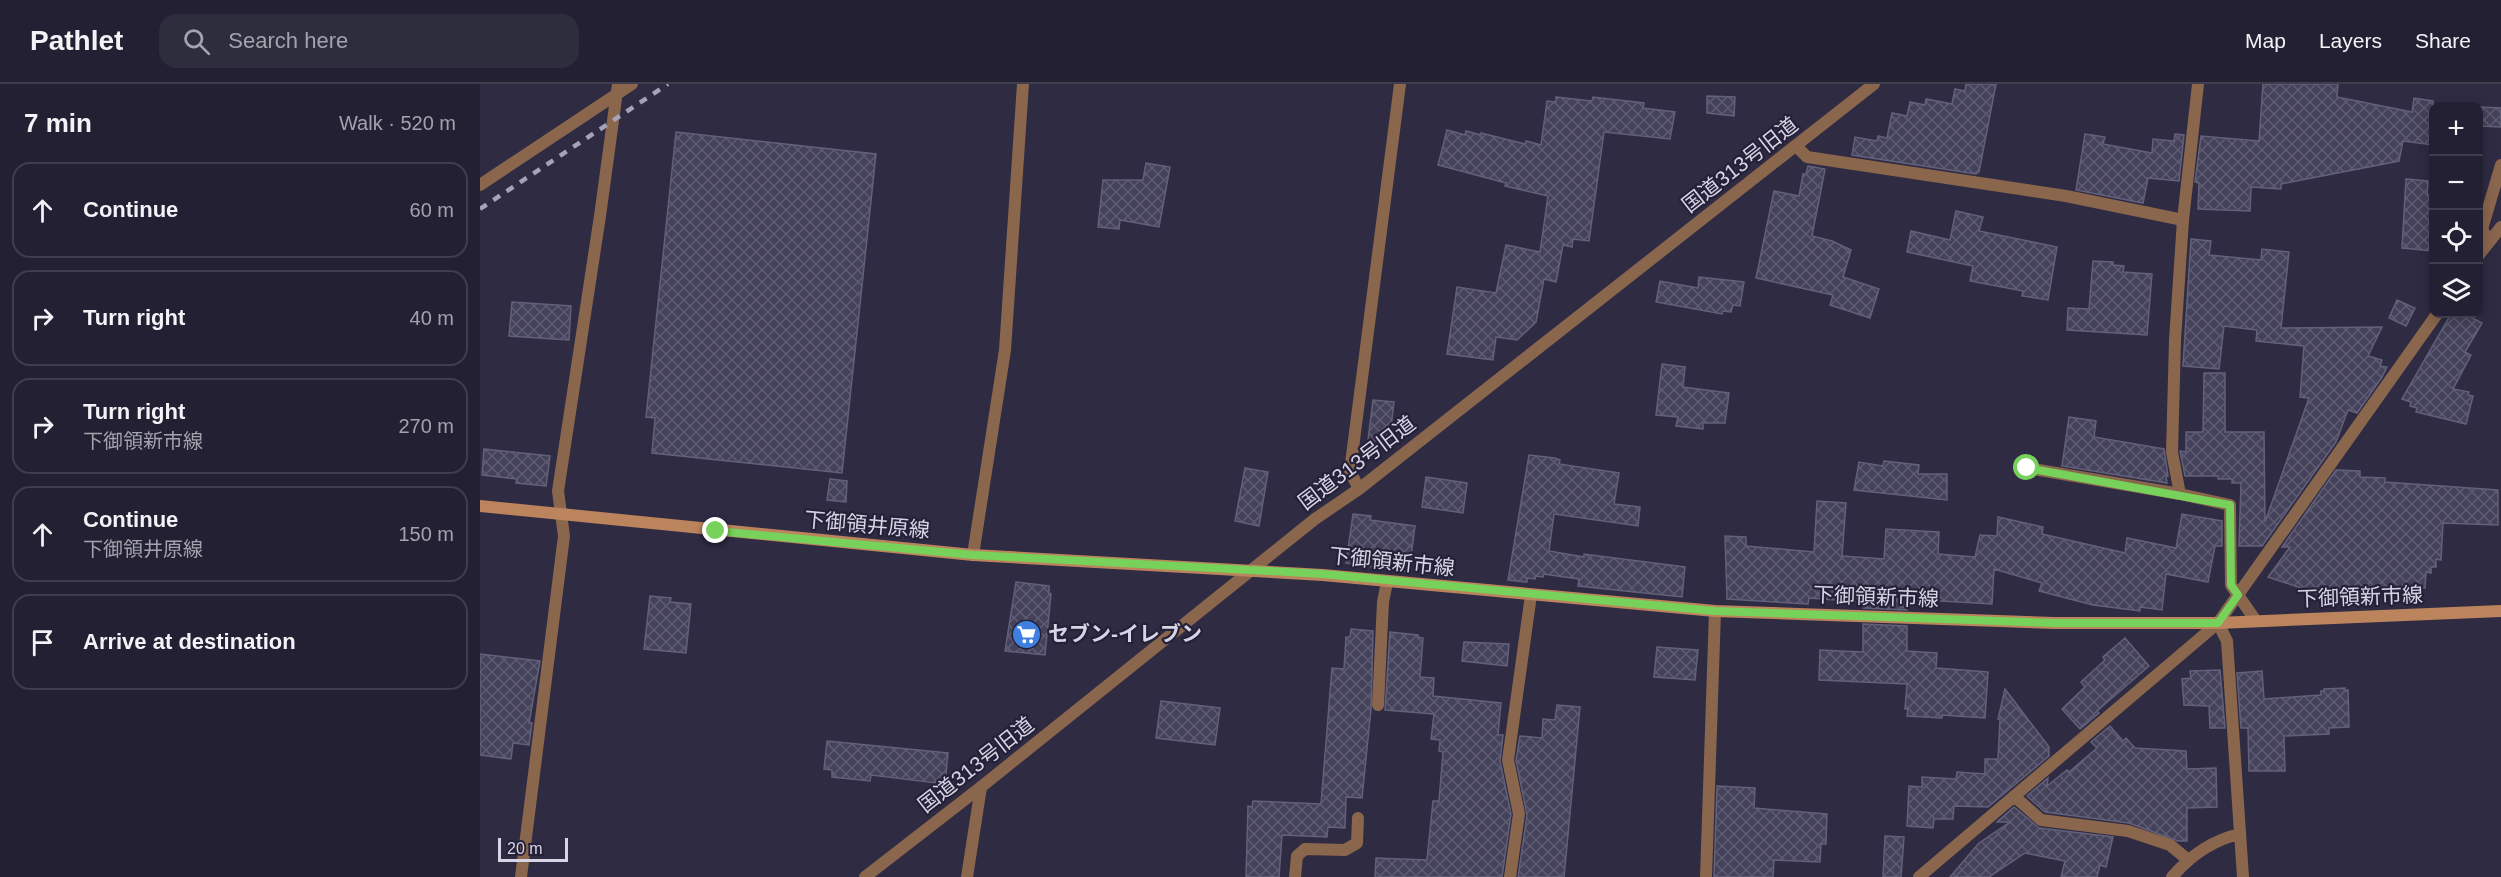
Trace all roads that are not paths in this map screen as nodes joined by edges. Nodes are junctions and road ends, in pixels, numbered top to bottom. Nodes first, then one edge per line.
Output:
1 (632, 84) edge
2 (1023, 84) edge
3 (1400, 84) edge
4 (1874, 84) edge
5 (2198, 84) edge
6 (617, 89) edge
7 (1796, 146) junction
8 (2501, 165) edge
9 (480, 185) edge
10 (2183, 220) junction
11 (2501, 227) edge
12 (2489, 241) junction
13 (2483, 249) edge
14 (2434, 318) edge
15 (2027, 468) dead end
16 (1359, 489) junction
17 (2180, 494) junction
18 (480, 506) edge
19 (561, 515) junction
20 (974, 555) junction
21 (1251, 569) junction
22 (1387, 582) junction
23 (1531, 595) junction
24 (2238, 595) junction
25 (1715, 611) junction
26 (2501, 611) edge
27 (2256, 621) junction
28 (2218, 623) junction
29 (1378, 705) dead end
30 (981, 787) junction
31 (2014, 796) junction
32 (1358, 818) dead end
33 (2240, 834) junction
34 (2187, 859) junction
35 (521, 877) edge
36 (865, 877) edge
37 (967, 877) edge
38 (1295, 877) edge
39 (1510, 877) edge
40 (1706, 877) edge
41 (1918, 877) edge
42 (2172, 877) edge
43 (2243, 877) edge

1 - 6 street
2 - 20 street
3 - 16 street
4 - 7 street, 国道313号旧道
5 - 10 street
6 - 9 street
6 - 19 street
7 - 10 street
7 - 16 street, 国道313号旧道
8 - 12 street
10 - 17 street
11 - 12 street
12 - 13 street
14 - 24 street
15 - 17 street
16 - 21 street, 国道313号旧道
17 - 24 street
18 - 19 main road, 下御領井原線
19 - 20 main road, 下御領井原線
19 - 35 street
20 - 21 main road, 下御領井原線
21 - 22 main road, 下御領新市線
21 - 30 street, 国道313号旧道
22 - 23 main road, 下御領新市線
22 - 29 street
23 - 25 main road, 下御領新市線
23 - 39 street
24 - 27 street
24 - 28 street
25 - 28 main road, 下御領新市線
25 - 40 street
26 - 27 main road, 下御領新市線
27 - 28 main road, 下御領新市線
28 - 31 street
28 - 33 street
30 - 36 street, 国道313号旧道
30 - 37 street
31 - 34 street
31 - 41 street
32 - 38 street
33 - 34 street
33 - 43 street
34 - 42 street

